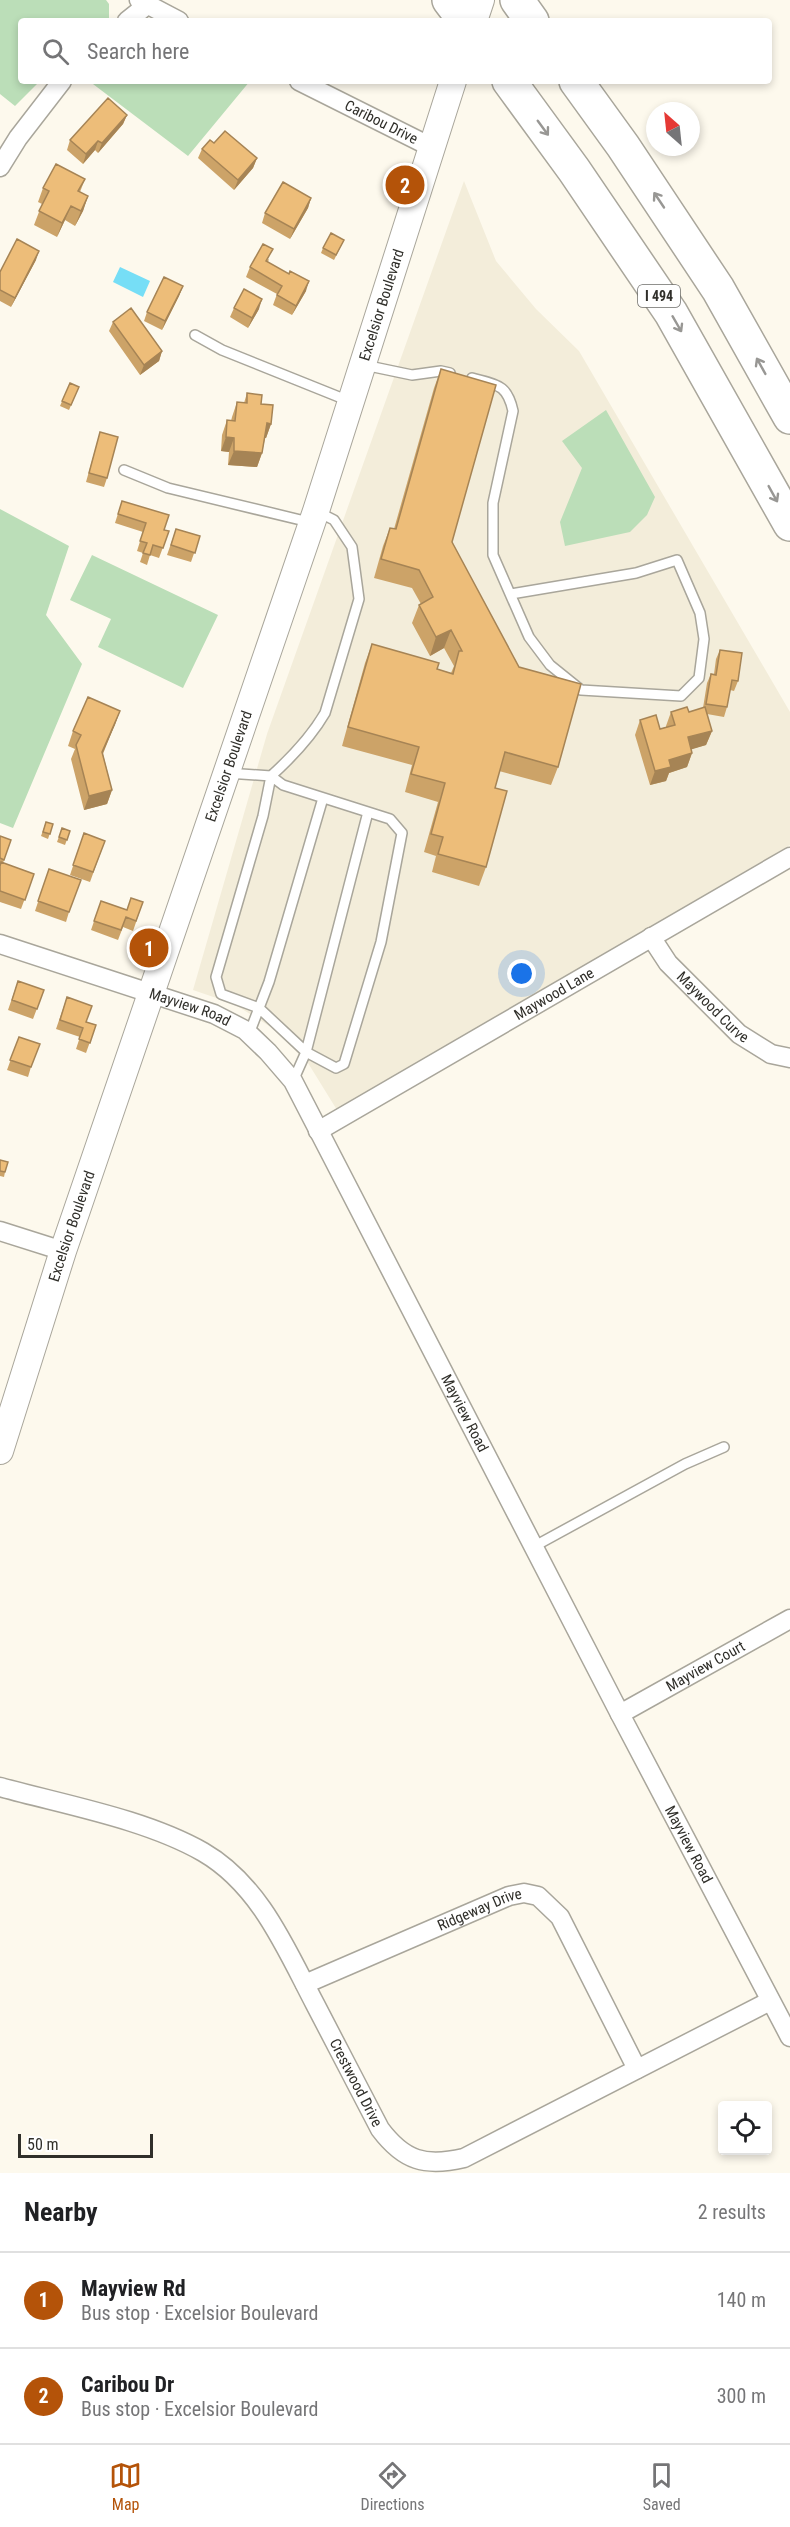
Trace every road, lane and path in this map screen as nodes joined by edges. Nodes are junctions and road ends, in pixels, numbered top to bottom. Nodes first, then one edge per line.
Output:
1 (449, 0) edge
2 (481, 0) edge
3 (517, 0) edge
4 (143, 2) edge
5 (130, 18) edge
6 (173, 18) edge
7 (463, 18) edge
8 (475, 18) edge
9 (530, 18) edge
10 (60, 84) edge
11 (305, 84) edge
12 (511, 84) edge
13 (578, 84) edge
14 (449, 92) edge
15 (431, 147) junction
16 (0, 167) edge
17 (195, 335) dead end
18 (364, 365) junction
19 (352, 402) junction
20 (790, 417) edge
21 (124, 470) dead end
22 (314, 517) junction
23 (790, 524) edge
24 (510, 594) junction
25 (226, 772) junction
26 (271, 776) junction
27 (323, 798) junction
28 (368, 812) junction
29 (790, 857) edge
30 (651, 937) junction
31 (0, 944) edge
32 (151, 993) junction
33 (259, 1008) junction
34 (249, 1034) junction
35 (306, 1052) junction
36 (790, 1058) edge
37 (293, 1081) junction
38 (318, 1131) junction
39 (0, 1231) edge
40 (63, 1251) junction
41 (724, 1447) dead end
42 (0, 1450) edge
43 (533, 1547) junction
44 (790, 1619) edge
45 (620, 1714) junction
46 (0, 1787) edge
47 (305, 1984) junction
48 (770, 2001) junction
49 (789, 2032) edge
50 (637, 2069) junction

1 - 7 highway
2 - 8 main road
3 - 9 highway
4 - 5 street
4 - 6 street
10 - 16 street
11 - 15 street, Caribou Drive
12 -> 23 highway, I 494
20 -> 13 highway
14 - 15 main road, Excelsior Boulevard
15 - 18 main road, Excelsior Boulevard
17 - 19 lane
18 - 19 main road, Excelsior Boulevard
18 - 24 lane
19 - 22 main road, Excelsior Boulevard
21 - 22 lane
22 - 25 main road, Excelsior Boulevard
22 - 26 lane
24 - 24 lane
25 - 26 lane
25 - 32 main road, Excelsior Boulevard
26 - 27 lane
26 - 33 lane
27 - 28 lane
27 - 33 lane
28 - 35 lane
28 - 35 lane
29 - 30 street, Maywood Lane
30 - 36 street, Maywood Curve
30 - 38 street, Maywood Lane
31 - 32 street, Mayview Road
32 - 34 street, Mayview Road
32 - 40 main road, Excelsior Boulevard
33 - 34 lane
33 - 35 lane
34 - 37 street, Mayview Road
35 - 37 lane
37 - 38 street, Mayview Road
38 - 43 street, Mayview Road
39 - 40 street
40 - 42 main road, Excelsior Boulevard
41 - 43 lane
43 - 45 street, Mayview Road
44 - 45 street, Mayview Court
45 - 48 street, Mayview Road
46 - 47 street, Crestwood Drive
47 - 50 street, Ridgeway Drive
47 - 50 street, Crestwood Drive
48 - 49 street, Mayview Road
48 - 50 street, Crestwood Drive

